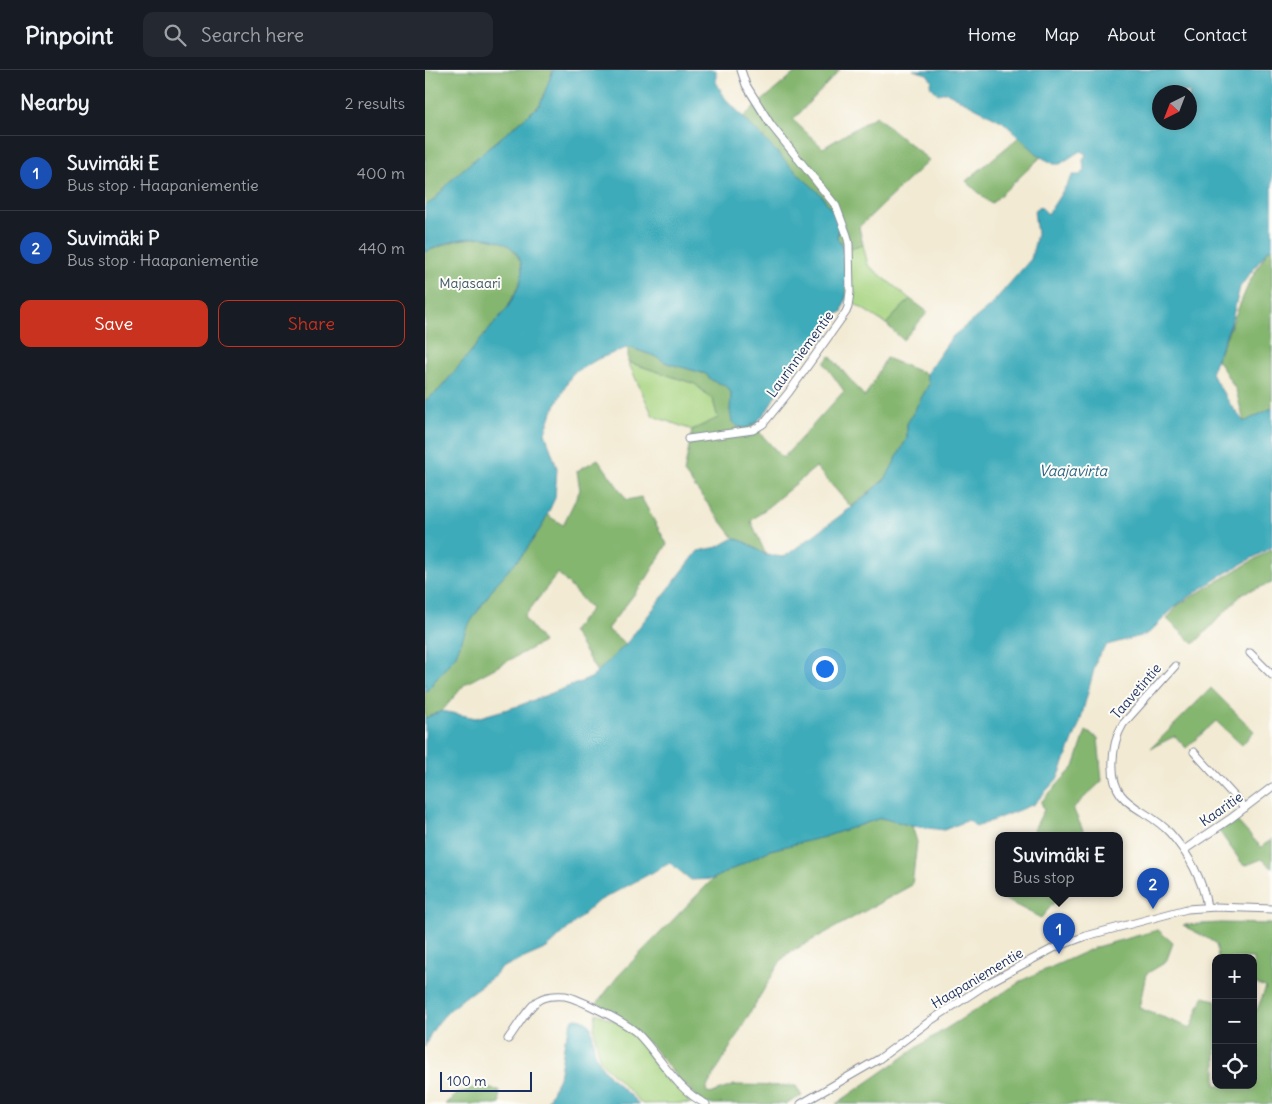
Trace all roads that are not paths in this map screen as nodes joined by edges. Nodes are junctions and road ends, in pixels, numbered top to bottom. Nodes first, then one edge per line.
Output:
1 (741, 70) edge
2 (689, 439) dead end
3 (1250, 653) dead end
4 (1175, 666) dead end
5 (1272, 675) edge
6 (1194, 752) dead end
7 (1272, 787) edge
8 (1245, 808) junction
9 (1184, 850) junction
10 (1207, 907) junction
11 (1272, 909) edge
12 (509, 1039) dead end
13 (706, 1104) edge
14 (801, 1104) edge

1 - 2 street, Laurinniementie
3 - 5 street
4 - 9 street, Taavetintie
6 - 8 street
7 - 8 street, Kaaritie
8 - 9 street, Kaaritie
9 - 10 street, Taavetintie
10 - 11 street, Haapaniementie
10 - 14 street, Haapaniementie
12 - 13 street

